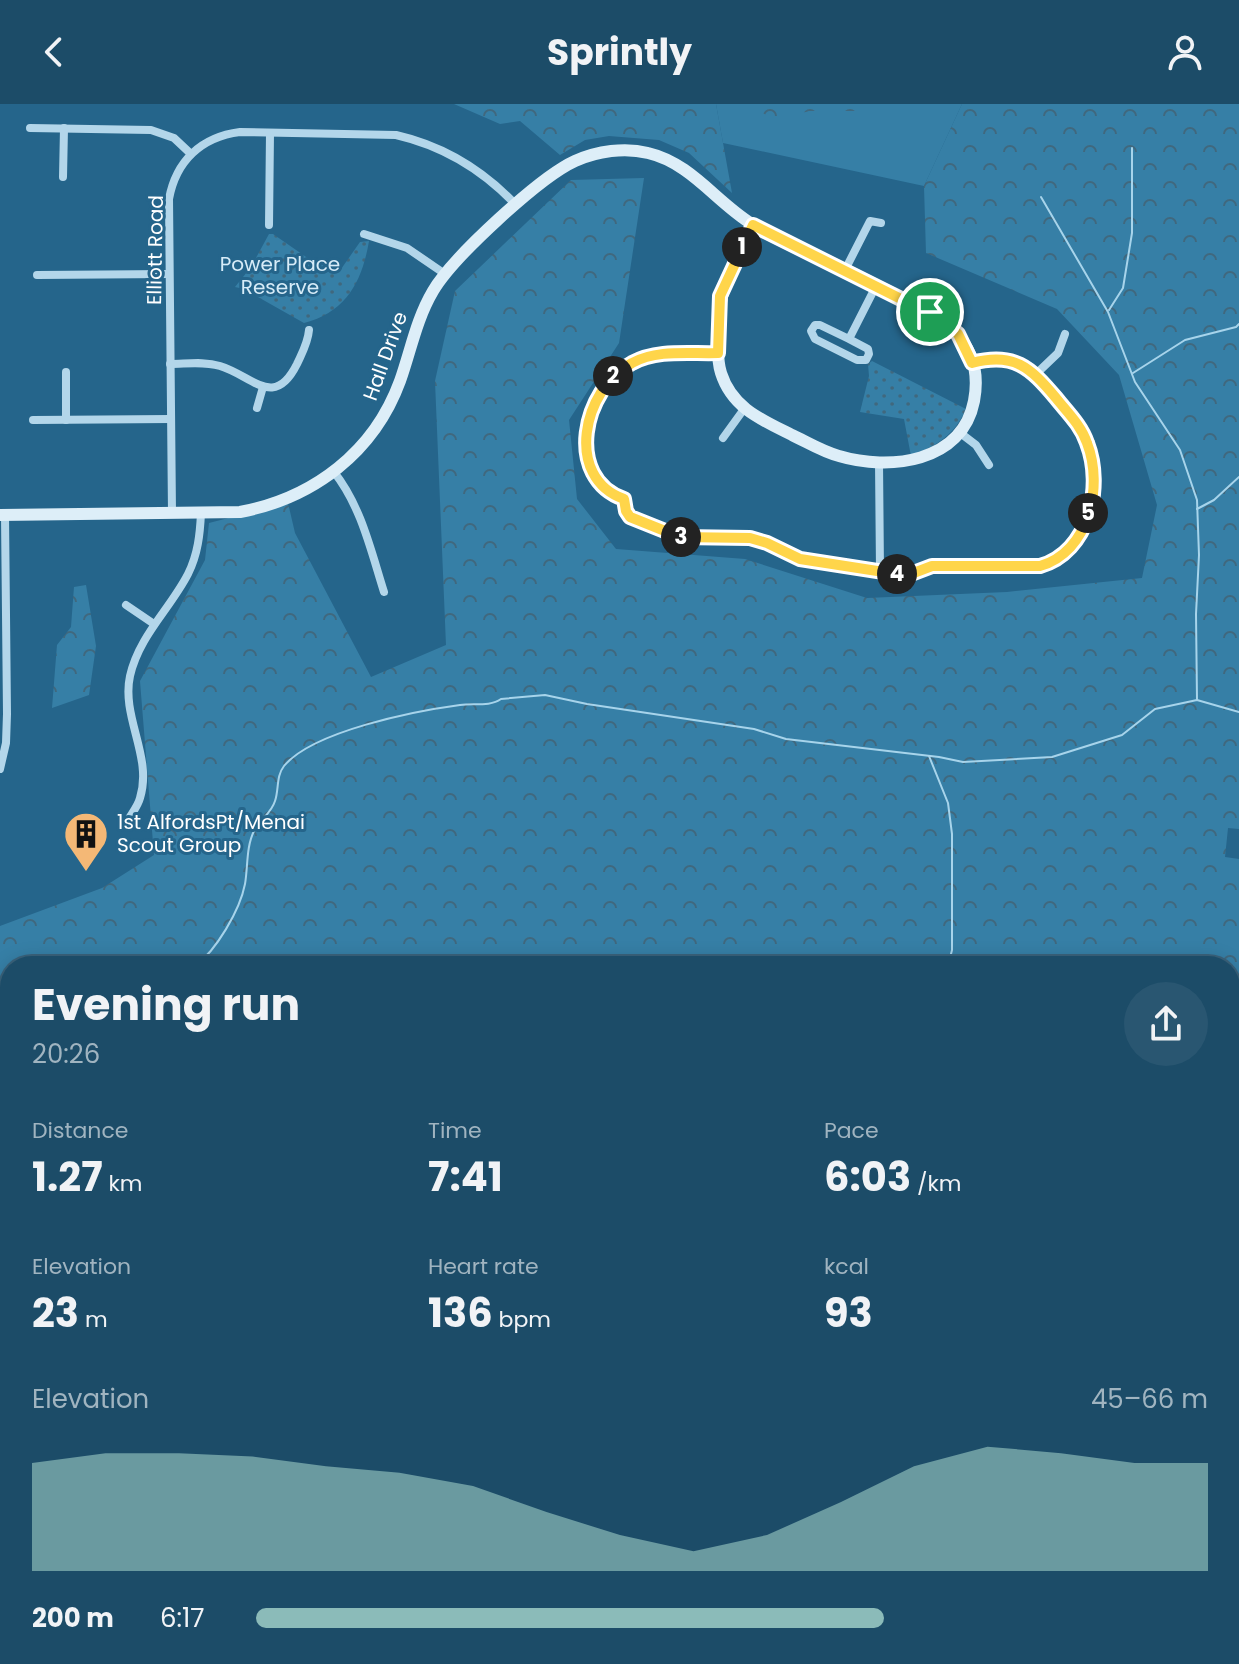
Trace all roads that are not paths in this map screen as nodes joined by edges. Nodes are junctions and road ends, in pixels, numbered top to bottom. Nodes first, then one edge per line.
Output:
1 (30, 128) dead end
2 (64, 128) junction
3 (270, 133) junction
4 (191, 154) junction
5 (63, 177) dead end
6 (516, 205) junction
7 (881, 223) dead end
8 (269, 225) dead end
9 (753, 225) junction
10 (364, 234) dead end
11 (845, 270) junction
12 (169, 274) junction
13 (445, 274) junction
14 (37, 275) dead end
15 (876, 286) junction
16 (309, 330) dead end
17 (1065, 334) dead end
18 (849, 339) junction
19 (718, 353) junction
20 (972, 363) junction
21 (170, 364) junction
22 (66, 372) dead end
23 (1036, 374) junction
24 (263, 387) junction
25 (257, 408) dead end
26 (744, 409) junction
27 (171, 419) junction
28 (33, 420) dead end
29 (66, 420) junction
30 (959, 432) junction
31 (723, 438) dead end
32 (879, 462) junction
33 (989, 465) dead end
34 (334, 472) junction
35 (201, 513) junction
36 (172, 514) junction
37 (3, 515) edge
38 (880, 571) junction
39 (384, 592) dead end
40 (126, 605) dead end
41 (154, 624) junction
42 (3, 663) edge
43 (0, 769) edge
44 (128, 820) dead end

1 - 2 street
2 - 4 street
2 - 5 street
3 - 4 street
3 - 6 street
3 - 8 street
4 - 12 street, Elliott Road
6 - 9 street, Hall Drive
6 - 13 street, Hall Drive
7 - 11 street
9 - 11 street, Hall Drive
9 - 19 street
10 - 13 street
11 - 15 street, Hall Drive
12 - 14 street
12 - 21 street, Elliott Road
13 - 34 street, Hall Drive
15 - 18 street
15 - 20 street, Hall Drive
16 - 24 street
17 - 23 street
18 - 18 street
19 - 26 street
19 - 38 street
20 - 23 street
20 - 30 street, Hall Drive
21 - 24 street
21 - 27 street, Elliott Road
22 - 29 street
23 - 38 street
24 - 25 street
26 - 31 street
26 - 32 street
27 - 29 street
27 - 36 street, Elliott Road
28 - 29 street
30 - 32 street
30 - 33 street
32 - 38 street
34 - 35 street, Hall Drive
34 - 39 street
35 - 36 street, Hall Drive
35 - 41 street
36 - 37 street, Hall Drive
37 - 42 street
40 - 41 street
41 - 44 street
42 - 43 street

